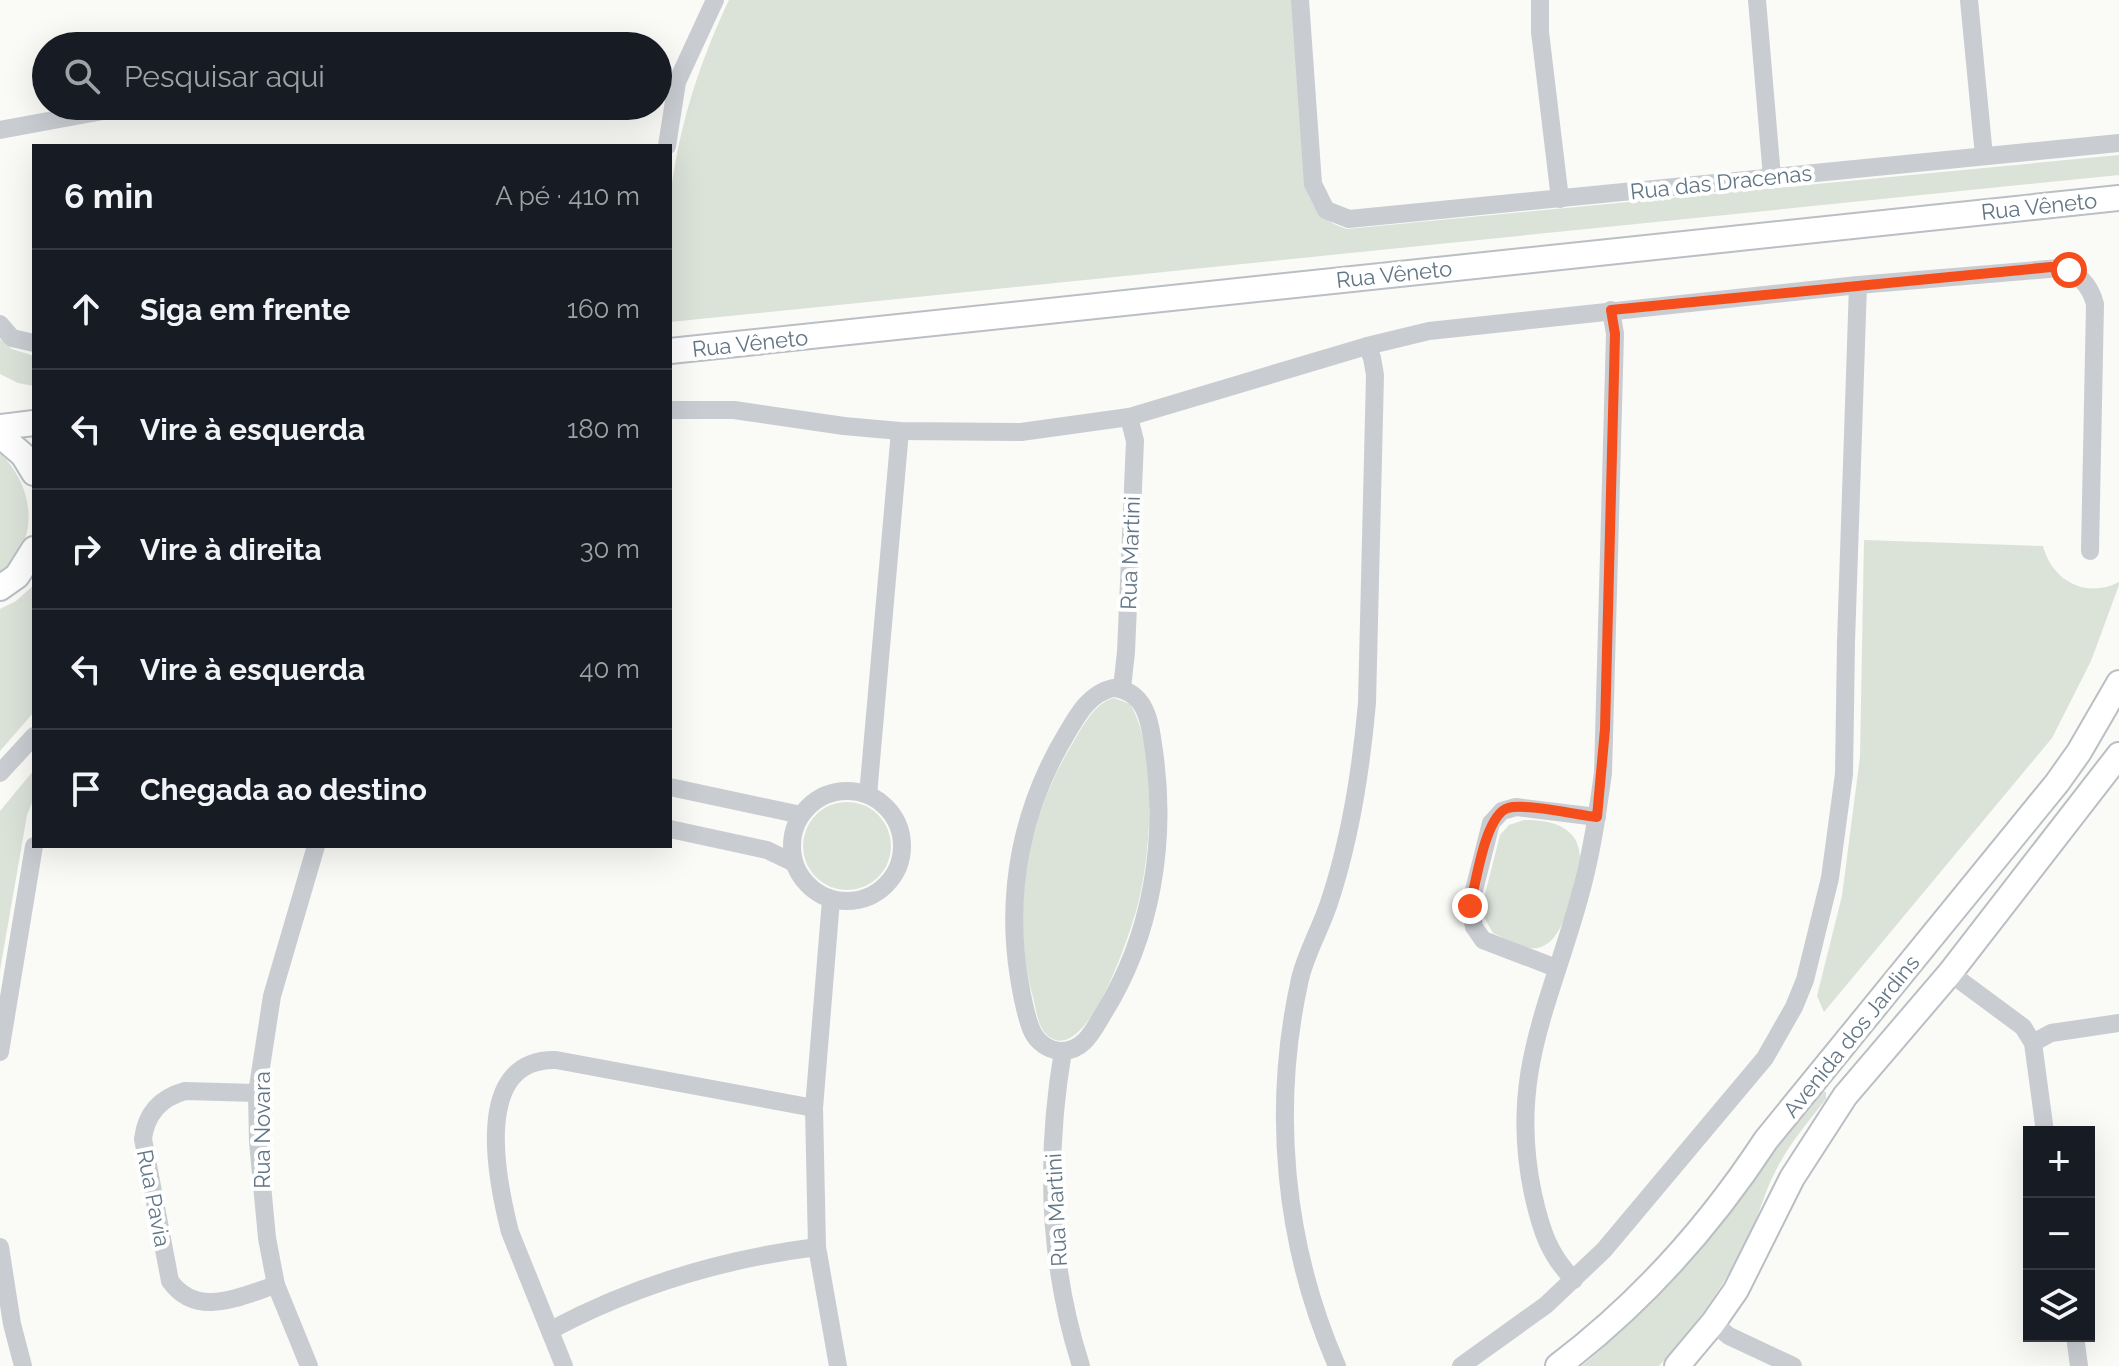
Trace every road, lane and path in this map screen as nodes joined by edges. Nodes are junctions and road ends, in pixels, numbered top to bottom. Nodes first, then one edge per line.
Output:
1 (715, 0) edge
2 (1300, 0) edge
3 (1540, 0) edge
4 (1757, 0) edge
5 (1969, 0) edge
6 (672, 82) edge
7 (677, 82) junction
8 (672, 114) edge
9 (54, 120) edge
10 (671, 120) edge
11 (0, 130) edge
12 (2119, 143) edge
13 (667, 144) edge
14 (1984, 156) junction
15 (1772, 177) junction
16 (2119, 198) edge
17 (1560, 199) junction
18 (1858, 285) junction
19 (1611, 310) junction
20 (6, 331) edge
21 (32, 342) edge
22 (1367, 346) junction
23 (672, 351) edge
24 (672, 410) edge
25 (1129, 417) junction
26 (32, 423) edge
27 (0, 427) edge
28 (900, 431) junction
29 (0, 435) edge
30 (32, 470) edge
31 (2090, 551) dead end
32 (32, 552) edge
33 (0, 588) edge
34 (2119, 683) edge
35 (1122, 688) junction
36 (32, 738) edge
37 (2119, 755) edge
38 (0, 773) edge
39 (672, 787) edge
40 (868, 795) junction
41 (801, 815) junction
42 (1597, 817) junction
43 (672, 829) edge
44 (34, 848) edge
45 (310, 848) edge
46 (794, 863) junction
47 (831, 900) junction
48 (1556, 968) junction
49 (1950, 973) junction
50 (2119, 1023) edge
51 (2033, 1043) junction
52 (1063, 1051) junction
53 (0, 1052) edge
54 (1822, 1072) junction
55 (257, 1093) junction
56 (1845, 1096) junction
57 (814, 1108) junction
58 (2044, 1126) edge
59 (0, 1247) edge
60 (817, 1247) junction
61 (1574, 1280) junction
62 (276, 1285) junction
63 (1713, 1323) junction
64 (551, 1330) junction
65 (2076, 1342) edge
66 (23, 1366) edge
67 (309, 1366) edge
68 (564, 1366) edge
69 (838, 1366) edge
70 (1081, 1366) edge
71 (1337, 1366) edge
72 (1461, 1366) edge
73 (1558, 1366) edge
74 (1677, 1366) edge
75 (1793, 1366) edge
76 (2079, 1366) edge

1 - 7 street
2 - 17 street, Rua das Dracenas
3 - 17 street
4 - 15 street
5 - 14 street
6 - 7 street
7 - 8 street
9 - 11 street
10 - 13 street
12 - 14 street, Rua das Dracenas
14 - 15 street, Rua das Dracenas
15 - 17 street, Rua das Dracenas
16 - 23 street, Rua Vêneto
18 - 19 street
18 - 31 street
18 - 61 street
19 - 22 street
19 - 42 street
20 - 21 street
22 - 25 street
22 - 71 street
24 - 28 street
25 - 28 street
25 - 35 street, Rua Martini
26 - 27 street
28 - 40 street
29 - 30 street
32 - 33 street
34 - 54 street, Avenida dos Jardins
35 - 52 street
35 - 52 street
36 - 38 street
37 - 49 street, Avenida dos Jardins
39 - 41 street
40 - 41 street
40 - 47 street
41 - 46 street
42 - 48 street
42 - 48 street
43 - 46 street
44 - 53 street
45 - 55 street, Rua Novara
46 - 47 street
47 - 57 street
48 - 61 street
49 - 51 street
49 - 56 street, Avenida dos Jardins
50 - 51 street
51 - 58 street
52 - 70 street, Rua Martini
54 - 56 street
54 - 73 street, Avenida dos Jardins
55 - 62 street, Rua Novara
55 - 62 street, Rua Pavia
56 - 63 street, Avenida dos Jardins
57 - 60 street
57 - 64 street
59 - 66 street
60 - 64 street
60 - 69 street
61 - 72 street
62 - 67 street, Rua Novara
63 - 74 street, Avenida dos Jardins
63 - 75 street
64 - 68 street
65 - 76 street

